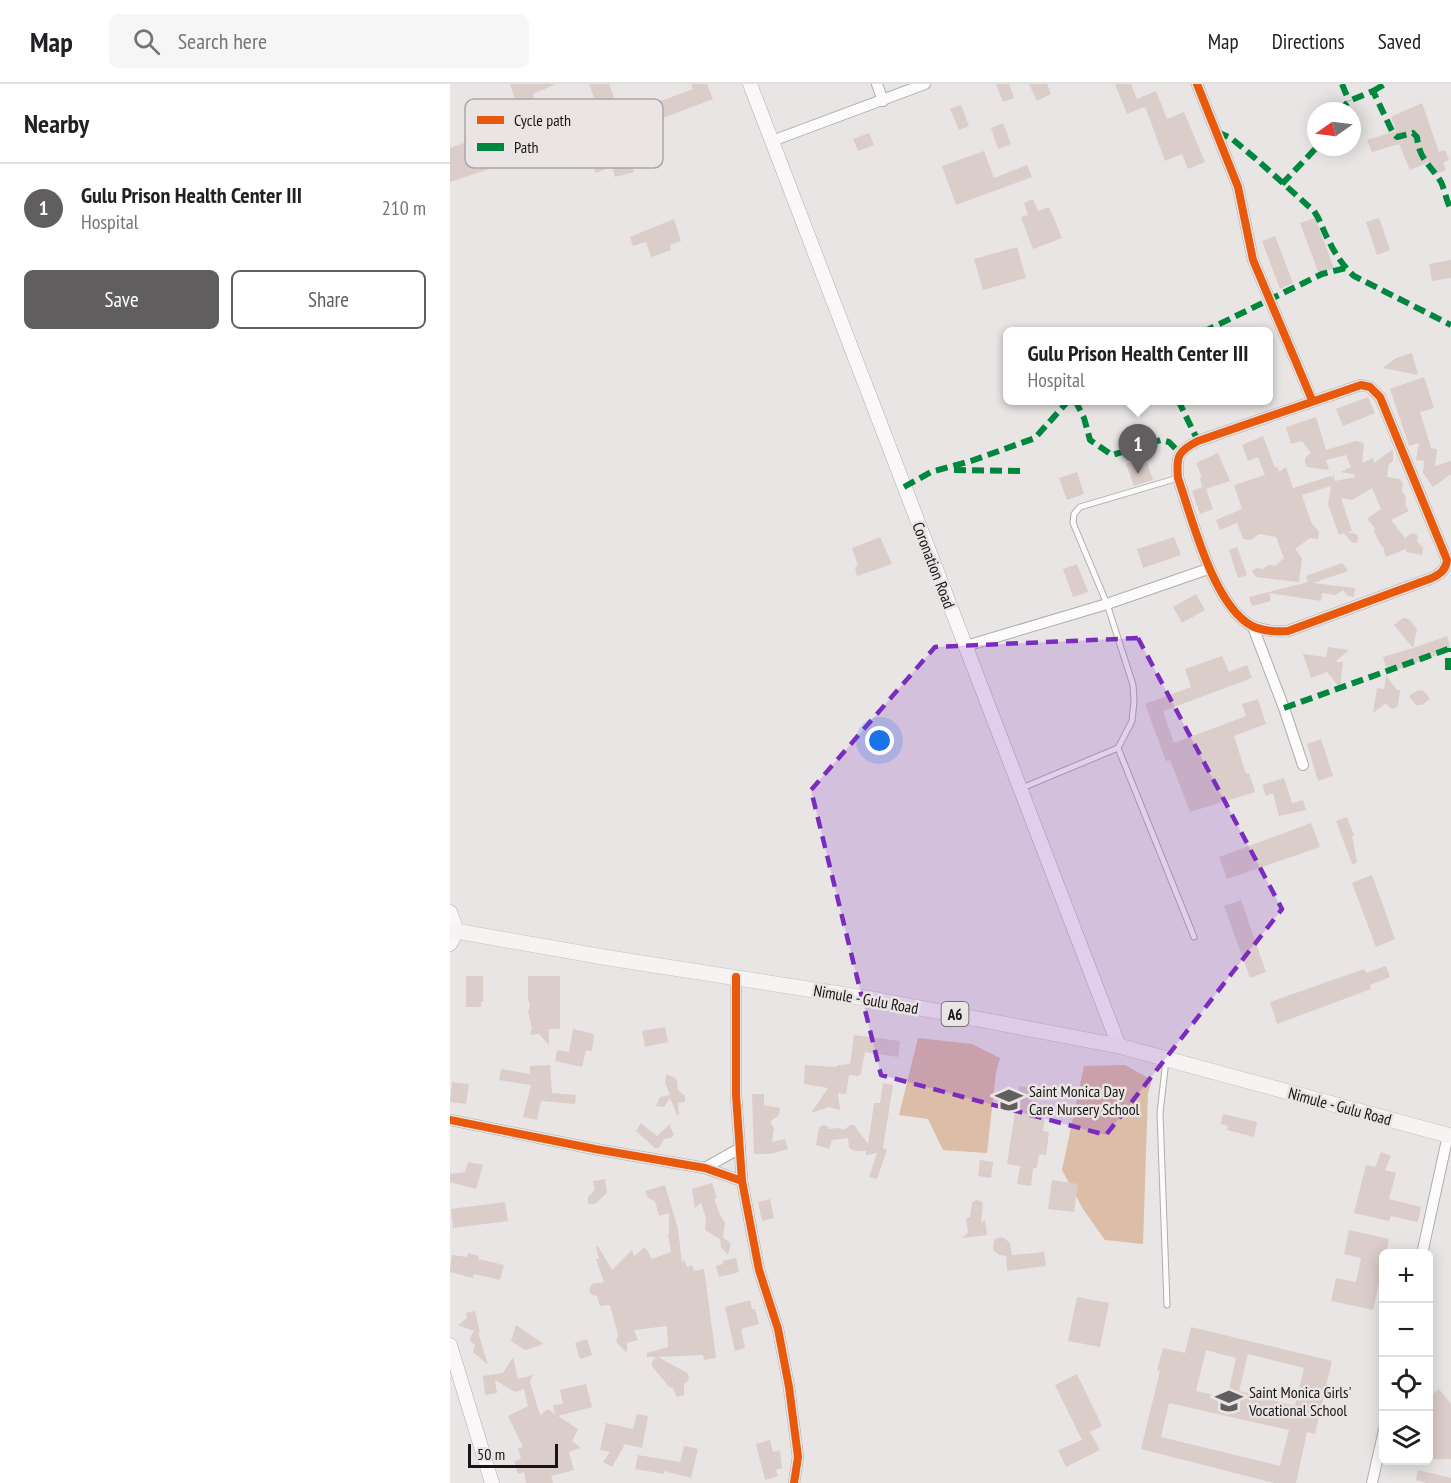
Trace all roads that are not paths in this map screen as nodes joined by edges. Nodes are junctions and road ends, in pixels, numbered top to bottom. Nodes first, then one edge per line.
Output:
1 (750, 84) edge
2 (877, 84) edge
3 (926, 84) edge
4 (1197, 84) edge
5 (883, 101) junction
6 (772, 141) junction
7 (1312, 400) junction
8 (1178, 478) junction
9 (1208, 569) junction
10 (1107, 604) junction
11 (1253, 627) junction
12 (966, 646) junction
13 (1118, 748) junction
14 (1303, 765) dead end
15 (1021, 788) junction
16 (450, 912) edge
17 (452, 935) edge
18 (1194, 937) dead end
19 (736, 977) junction
20 (1119, 1046) junction
21 (1166, 1058) junction
22 (450, 1120) edge
23 (1449, 1136) edge
24 (740, 1148) junction
25 (705, 1168) junction
26 (742, 1180) junction
27 (1423, 1249) edge
28 (1167, 1305) dead end
29 (450, 1345) edge
30 (1379, 1449) edge
31 (492, 1483) edge
32 (794, 1483) edge
33 (1372, 1483) edge

1 - 6 main road, Coronation Road
2 - 5 street
3 - 5 street
4 - 7 street
5 - 6 street
6 - 12 main road, Coronation Road
7 - 8 street
7 - 11 street
8 - 9 street
8 - 10 lane
9 - 10 street
9 - 11 street
10 - 12 street
10 - 13 lane
11 - 14 street
12 - 15 main road, Coronation Road
13 - 15 lane
13 - 18 lane
15 - 20 main road, Coronation Road
16 - 17 main road
17 - 19 main road, Nimule - Gulu Road / A6
19 - 20 main road, Nimule - Gulu Road / A6
19 - 24 street
20 - 21 main road, Nimule - Gulu Road / A6
21 - 23 main road, Nimule - Gulu Road / A6
21 - 28 lane
22 - 25 street
23 - 27 street
24 - 25 street
24 - 26 street
25 - 26 street
26 - 32 street
29 - 31 main road
30 - 33 street

